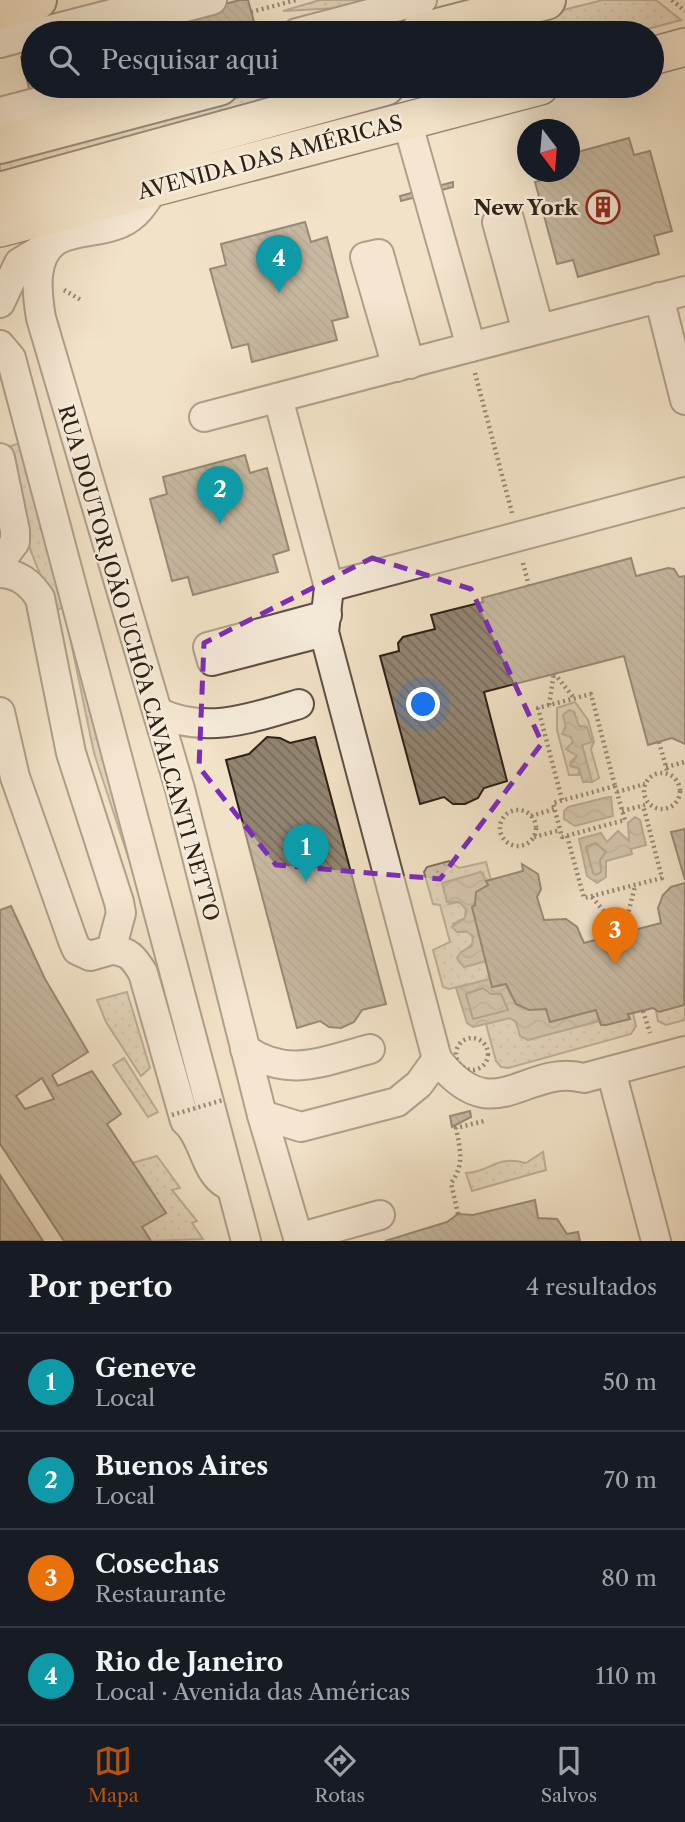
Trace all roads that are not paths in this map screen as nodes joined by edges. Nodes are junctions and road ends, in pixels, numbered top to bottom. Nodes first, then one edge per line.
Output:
1 (37, 0) edge
2 (166, 0) edge
3 (212, 0) edge
4 (546, 0) edge
5 (0, 10) edge
6 (428, 19) edge
7 (85, 21) edge
8 (131, 21) edge
9 (409, 21) edge
10 (21, 38) edge
11 (0, 45) edge
12 (21, 45) edge
13 (685, 47) edge
14 (664, 53) edge
15 (39, 98) edge
16 (54, 98) edge
17 (174, 98) edge
18 (341, 98) edge
19 (494, 98) edge
20 (0, 112) edge
21 (407, 121) junction
22 (0, 144) edge
23 (154, 188) junction
24 (0, 192) edge
25 (0, 228) edge
26 (58, 240) junction
27 (0, 255) edge
28 (672, 294) edge
29 (0, 303) edge
30 (0, 345) edge
31 (472, 355) junction
32 (278, 398) junction
33 (685, 400) edge
34 (204, 418) dead end
35 (0, 458) edge
36 (685, 492) edge
37 (0, 562) edge
38 (0, 573) edge
39 (329, 587) junction
40 (299, 704) dead end
41 (0, 712) edge
42 (158, 712) junction
43 (8, 774) edge
44 (111, 950) junction
45 (246, 1049) junction
46 (370, 1049) dead end
47 (685, 1051) edge
48 (448, 1052) junction
49 (611, 1071) junction
50 (262, 1115) junction
51 (232, 1184) junction
52 (380, 1215) dead end
53 (298, 1239) edge
54 (246, 1241) edge
55 (656, 1241) edge

1 - 5 highway
2 - 7 street
3 - 8 street
4 - 6 highway
6 - 9 street
10 - 11 street
11 - 12 street
13 - 14 main road
15 - 20 street
16 - 20 street
17 - 22 highway
18 - 24 highway
19 - 21 main road, AVENIDA DAS AMÉRICAS
21 - 23 main road, AVENIDA DAS AMÉRICAS
21 - 31 street
23 - 25 main road, AVENIDA DAS AMÉRICAS
23 - 26 street
26 - 27 street
26 - 29 street
26 - 42 street, RUA DOUTOR JOÃO UCHÔA CAVALCANTI NETTO
28 - 31 street
28 - 33 street
30 - 51 street
31 - 32 street
32 - 34 street
32 - 39 street
35 - 37 street
36 - 39 street
38 - 44 street
39 - 48 street
40 - 42 street
41 - 43 street
42 - 45 street, RUA DOUTOR JOÃO UCHÔA CAVALCANTI NETTO
43 - 44 street
44 - 51 street
45 - 46 street
45 - 50 street, RUA DOUTOR JOÃO UCHÔA CAVALCANTI NETTO
47 - 49 street
48 - 49 street
48 - 50 street
49 - 55 street
50 - 53 street, RUA DOUTOR JOÃO UCHÔA CAVALCANTI NETTO
51 - 54 street
52 - 53 street

